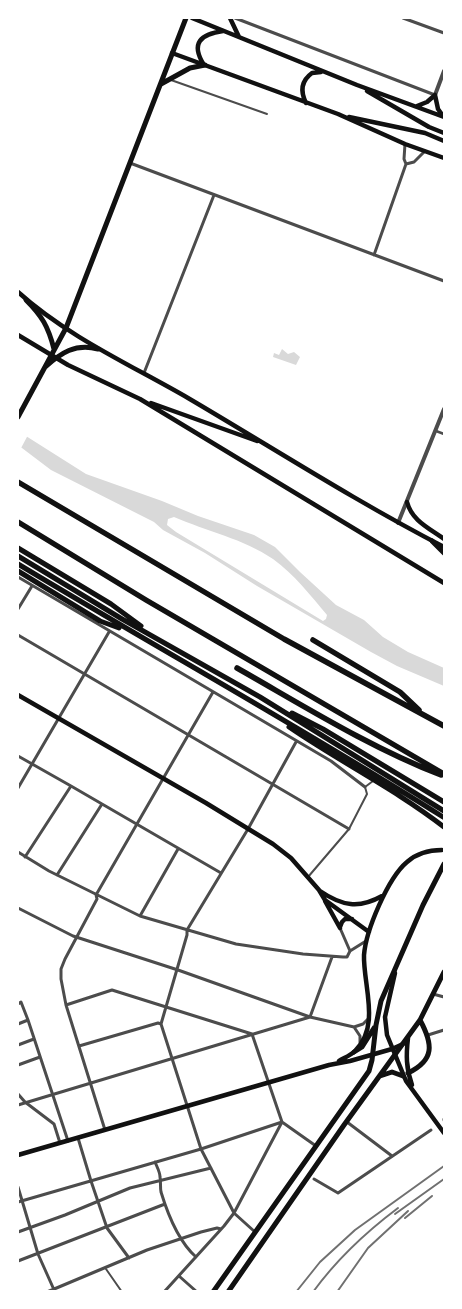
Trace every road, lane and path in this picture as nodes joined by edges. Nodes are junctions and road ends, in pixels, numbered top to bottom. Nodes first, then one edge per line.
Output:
1 (186, 18) edge
2 (192, 18) edge
3 (230, 18) edge
4 (235, 18) edge
5 (403, 18) edge
6 (225, 31) junction
7 (444, 33) edge
8 (239, 37) junction
9 (172, 53) junction
10 (205, 65) junction
11 (444, 71) edge
12 (325, 72) junction
13 (168, 80) junction
14 (160, 85) junction
15 (357, 85) junction
16 (436, 95) junction
17 (306, 103) junction
18 (417, 106) junction
19 (267, 114) dead end
20 (338, 114) junction
21 (444, 116) edge
22 (444, 132) edge
23 (444, 141) edge
24 (406, 144) junction
25 (424, 150) junction
26 (444, 158) edge
27 (130, 163) junction
28 (405, 166) junction
29 (214, 195) junction
30 (374, 255) junction
31 (444, 281) edge
32 (18, 292) edge
33 (26, 300) junction
34 (66, 328) junction
35 (18, 335) edge
36 (54, 348) junction
37 (98, 349) junction
38 (42, 371) junction
39 (144, 373) junction
40 (140, 399) junction
41 (444, 409) edge
42 (18, 417) edge
43 (436, 431) junction
44 (444, 434) edge
45 (267, 444) junction
46 (18, 482) edge
47 (407, 502) junction
48 (415, 519) junction
49 (18, 522) edge
50 (398, 523) junction
51 (444, 535) edge
52 (444, 539) edge
53 (432, 541) junction
54 (444, 547) edge
55 (18, 548) edge
56 (444, 553) edge
57 (18, 556) edge
58 (18, 564) edge
59 (18, 570) edge
60 (18, 577) edge
61 (444, 583) edge
62 (32, 586) junction
63 (18, 609) edge
64 (109, 632) junction
65 (133, 634) junction
66 (18, 635) edge
67 (158, 638) junction
68 (313, 640) dead end
69 (237, 668) dead end
70 (84, 674) junction
71 (213, 692) junction
72 (18, 695) edge
73 (260, 697) junction
74 (249, 700) junction
75 (424, 715) junction
76 (58, 719) junction
77 (444, 726) edge
78 (188, 736) junction
79 (296, 742) junction
80 (18, 756) edge
81 (31, 764) junction
82 (444, 776) edge
83 (164, 778) junction
84 (375, 780) junction
85 (272, 785) junction
86 (71, 786) junction
87 (365, 787) junction
88 (18, 788) edge
89 (444, 802) edge
90 (102, 804) junction
91 (443, 819) edge
92 (137, 824) junction
93 (444, 827) edge
94 (248, 829) junction
95 (349, 829) junction
96 (178, 849) junction
97 (442, 850) dead end
98 (18, 852) edge
99 (25, 857) junction
100 (444, 864) edge
101 (221, 873) junction
102 (57, 876) junction
103 (308, 877) junction
104 (319, 890) junction
105 (96, 895) junction
106 (384, 896) junction
107 (325, 900) junction
108 (18, 908) edge
109 (140, 916) junction
110 (352, 919) junction
111 (340, 928) junction
112 (187, 930) junction
113 (369, 932) junction
114 (76, 937) junction
115 (366, 942) junction
116 (350, 951) junction
117 (332, 957) junction
118 (397, 965) junction
119 (178, 970) junction
120 (444, 975) edge
121 (433, 994) junction
122 (444, 997) edge
123 (19, 1003) edge
124 (66, 1005) junction
125 (166, 1008) junction
126 (310, 1017) junction
127 (370, 1017) junction
128 (28, 1020) junction
129 (420, 1020) junction
130 (18, 1024) edge
131 (161, 1024) junction
132 (376, 1025) junction
133 (354, 1027) junction
134 (444, 1030) edge
135 (252, 1034) junction
136 (428, 1035) junction
137 (408, 1038) junction
138 (34, 1039) junction
139 (403, 1044) junction
140 (18, 1045) edge
141 (79, 1046) junction
142 (360, 1046) junction
143 (392, 1049) junction
144 (354, 1052) junction
145 (373, 1054) junction
146 (395, 1055) junction
147 (40, 1057) junction
148 (172, 1059) junction
149 (336, 1063) junction
150 (18, 1065) edge
151 (405, 1074) junction
152 (378, 1078) junction
153 (268, 1083) junction
154 (91, 1084) junction
155 (18, 1094) edge
156 (52, 1094) junction
157 (25, 1102) junction
158 (18, 1104) edge
159 (187, 1106) junction
160 (347, 1121) junction
161 (282, 1122) junction
162 (105, 1130) junction
163 (431, 1130) dead end
164 (444, 1133) edge
165 (78, 1138) junction
166 (68, 1141) junction
167 (60, 1143) junction
168 (316, 1146) junction
169 (201, 1149) junction
170 (18, 1155) edge
171 (392, 1156) junction
172 (156, 1162) junction
173 (211, 1168) junction
174 (314, 1179) dead end
175 (90, 1181) junction
176 (160, 1181) junction
177 (18, 1187) edge
178 (19, 1201) edge
179 (98, 1201) junction
180 (165, 1204) junction
181 (234, 1213) junction
182 (29, 1228) junction
183 (107, 1228) junction
184 (222, 1229) junction
185 (18, 1232) edge
186 (255, 1232) junction
187 (180, 1239) junction
188 (38, 1254) junction
189 (196, 1257) junction
190 (129, 1258) junction
191 (18, 1261) edge
192 (104, 1267) junction
193 (179, 1276) junction
194 (119, 1288) junction
195 (54, 1290) edge
196 (47, 1292) edge
197 (115, 1292) edge
198 (122, 1292) edge
199 (164, 1292) edge
200 (197, 1292) edge
201 (213, 1292) edge
202 (228, 1292) edge

1 - 9 main road
2 - 6 main road
3 - 8 main road
4 - 16 street
5 - 7 street
6 - 8 main road
6 - 10 main road
8 - 12 main road
9 - 10 main road
9 - 14 main road
10 - 13 main road
10 - 17 main road
11 - 16 street
12 - 15 main road
12 - 17 main road
13 - 14 main road
13 - 19 lane
14 - 27 main road
15 - 18 main road
15 - 22 main road
16 - 18 main road
16 - 21 main road
17 - 20 main road
18 - 21 main road
20 - 23 main road
20 - 24 main road
24 - 25 main road
24 - 28 street
25 - 26 main road
25 - 28 street
27 - 29 street
27 - 34 main road
28 - 30 street
29 - 30 street
29 - 39 street
30 - 31 street
32 - 33 main road
33 - 34 main road
33 - 36 main road
34 - 36 main road
34 - 37 main road
35 - 40 main road
36 - 38 main road
37 - 38 main road
37 - 39 main road
38 - 42 main road
39 - 45 main road
40 - 45 main road
40 - 61 main road
41 - 43 street
43 - 44 street
43 - 47 street
45 - 50 main road
46 - 75 highway
47 - 48 main road
47 - 50 street
48 - 51 main road
48 - 52 main road
49 - 82 highway
50 - 53 main road
53 - 54 main road
53 - 56 main road
55 - 67 main road
57 - 67 main road
58 - 65 main road
59 - 65 main road
60 - 62 street
62 - 63 street
62 - 64 street
64 - 70 street
64 - 71 street
65 - 74 main road
66 - 70 street
67 - 73 main road
68 - 75 highway
69 - 82 highway
70 - 76 street
70 - 78 street
71 - 78 street
71 - 79 street
72 - 76 main road
73 - 89 main road
73 - 91 main road
74 - 84 main road
74 - 91 main road
75 - 77 highway
76 - 81 street
76 - 83 main road
78 - 83 street
78 - 85 street
79 - 85 street
79 - 87 street
80 - 81 street
81 - 86 street
81 - 88 street
83 - 92 street
83 - 94 main road
84 - 87 lane
84 - 91 main road
85 - 94 street
85 - 95 street
86 - 90 street
86 - 99 street
87 - 95 lane
90 - 92 street
90 - 102 street
91 - 93 main road
92 - 96 street
92 - 105 street
94 - 101 street
94 - 103 main road
95 - 103 lane
96 - 101 street
96 - 109 street
97 - 106 main road
98 - 99 street
99 - 102 street
100 - 118 main road
101 - 112 street
102 - 105 street
103 - 104 main road
104 - 106 main road
104 - 107 main road
105 - 109 street
105 - 114 street
106 - 113 main road
107 - 110 main road
107 - 111 main road
108 - 114 street
109 - 112 street
110 - 111 main road
110 - 113 main road
111 - 116 street
112 - 117 street
112 - 119 street
113 - 115 main road
114 - 119 street
114 - 124 street
115 - 116 street
115 - 127 main road
116 - 117 street
117 - 126 street
118 - 132 main road
118 - 143 main road
119 - 125 street
119 - 126 street
120 - 121 main road
121 - 122 street
121 - 129 main road
123 - 128 street
124 - 125 street
124 - 141 street
125 - 131 street
125 - 135 street
126 - 133 street
126 - 135 street
127 - 133 street
127 - 142 main road
128 - 130 street
128 - 138 street
129 - 136 main road
129 - 137 main road
131 - 141 street
131 - 148 street
132 - 144 main road
132 - 145 main road
133 - 142 street
134 - 136 street
135 - 148 street
135 - 153 street
136 - 151 main road
137 - 139 main road
137 - 151 main road
138 - 140 street
138 - 147 street
139 - 143 main road
139 - 146 main road
141 - 154 street
142 - 144 main road
143 - 145 main road
143 - 146 main road
144 - 149 main road
145 - 149 main road
145 - 168 main road
146 - 151 main road
146 - 152 main road
147 - 150 street
147 - 156 street
148 - 154 street
148 - 159 street
149 - 153 main road
151 - 152 main road
151 - 164 main road
152 - 160 main road
153 - 159 main road
153 - 161 street
154 - 156 street
154 - 162 street
155 - 157 street
156 - 157 street
156 - 166 street
157 - 158 street
157 - 167 street
159 - 162 main road
159 - 169 street
160 - 171 street
160 - 202 main road
161 - 168 street
161 - 169 street
161 - 181 street
162 - 165 main road
163 - 171 street
165 - 166 main road
165 - 175 street
166 - 167 main road
167 - 170 main road
168 - 186 main road
169 - 172 street
169 - 173 street
171 - 174 street
172 - 175 street
172 - 176 street
173 - 176 street
173 - 181 street
175 - 178 street
175 - 179 street
176 - 179 street
176 - 180 street
177 - 178 street
178 - 182 street
179 - 182 street
179 - 183 street
180 - 183 street
180 - 187 street
181 - 184 street
181 - 186 street
182 - 185 street
182 - 188 street
183 - 188 street
183 - 190 street
184 - 187 street
184 - 189 street
186 - 201 main road
187 - 189 street
187 - 190 street
188 - 191 street
188 - 195 street
189 - 193 street
190 - 192 street
192 - 194 lane
192 - 195 street
193 - 199 street
193 - 200 street
194 - 197 lane
194 - 198 lane
195 - 196 street

